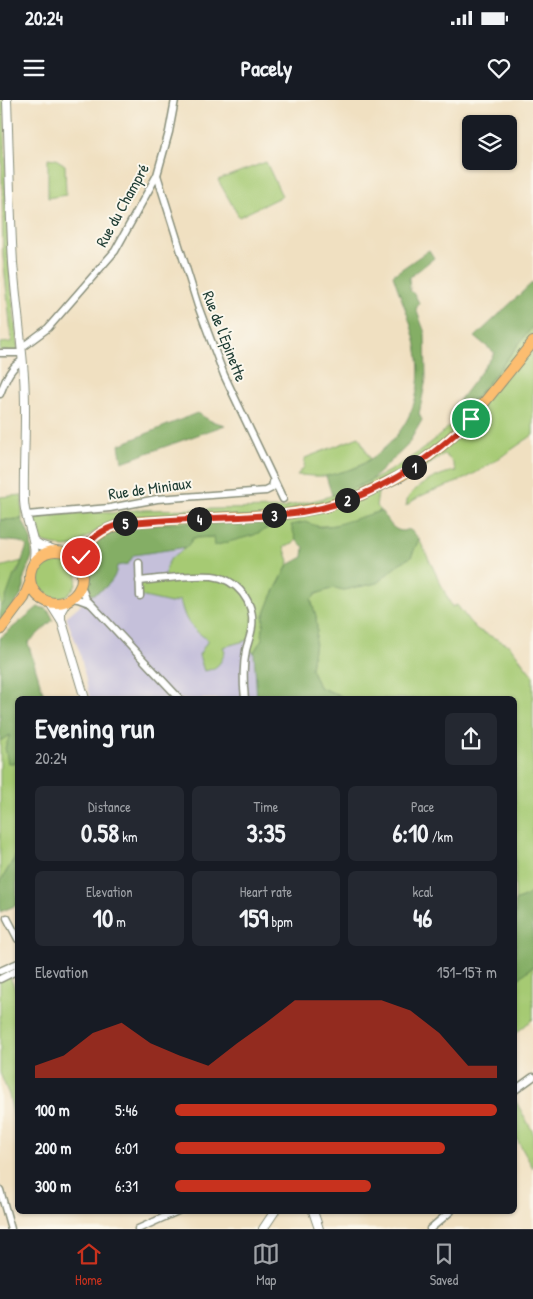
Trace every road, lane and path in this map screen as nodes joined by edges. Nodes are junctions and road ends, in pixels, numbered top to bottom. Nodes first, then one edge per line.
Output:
1 (7, 100) edge
2 (176, 100) edge
3 (157, 175) junction
4 (533, 342) edge
5 (0, 353) edge
6 (21, 354) junction
7 (0, 394) edge
8 (274, 482) junction
9 (283, 499) dead end
10 (26, 515) junction
11 (34, 541) junction
12 (87, 544) junction
13 (55, 550) junction
14 (67, 552) junction
15 (138, 563) dead end
16 (33, 564) junction
17 (80, 565) junction
18 (140, 581) junction
19 (30, 583) junction
20 (81, 585) junction
21 (140, 596) dead end
22 (39, 598) junction
23 (69, 600) junction
24 (50, 603) junction
25 (19, 604) junction
26 (90, 604) junction
27 (62, 622) junction
28 (0, 630) edge
29 (84, 696) edge
30 (177, 696) edge
31 (245, 696) edge
32 (7, 918) dead end
33 (15, 933) edge
34 (15, 964) edge
35 (0, 970) edge
36 (15, 971) edge
37 (3, 977) edge
38 (533, 1077) edge
39 (517, 1089) edge
40 (0, 1190) edge
41 (171, 1214) edge
42 (273, 1214) edge
43 (314, 1214) edge
44 (448, 1214) edge
45 (11, 1229) edge
46 (138, 1229) edge
47 (263, 1229) edge
48 (319, 1229) edge
49 (430, 1229) edge

1 - 6 street
2 - 3 street, Rue du Champré
3 - 6 street, Rue du Champré
3 - 8 street, Rue de l'Epinette
4 - 12 main road
5 - 6 street
6 - 7 street, Rue du Champré
6 - 10 street
8 - 9 street, Rue de l'Epinette
8 - 10 street, Rue de Miniaux
10 - 11 street
11 - 13 street
11 - 16 street
12 - 14 main road
12 - 17 main road
13 - 14 main road
13 - 16 main road
14 - 17 main road
15 - 18 street
16 - 19 main road
17 - 20 main road
18 - 21 street
18 - 31 street
19 - 22 main road
19 - 25 main road
20 - 23 main road
20 - 26 street
22 - 24 main road
22 - 25 main road
23 - 24 main road
23 - 26 street
23 - 27 street
24 - 27 street
25 - 28 main road
26 - 30 street
27 - 29 street
32 - 33 street
34 - 35 street
35 - 37 street
36 - 37 street
38 - 39 street
40 - 45 street
41 - 46 street
42 - 47 street
43 - 48 street
44 - 49 street

